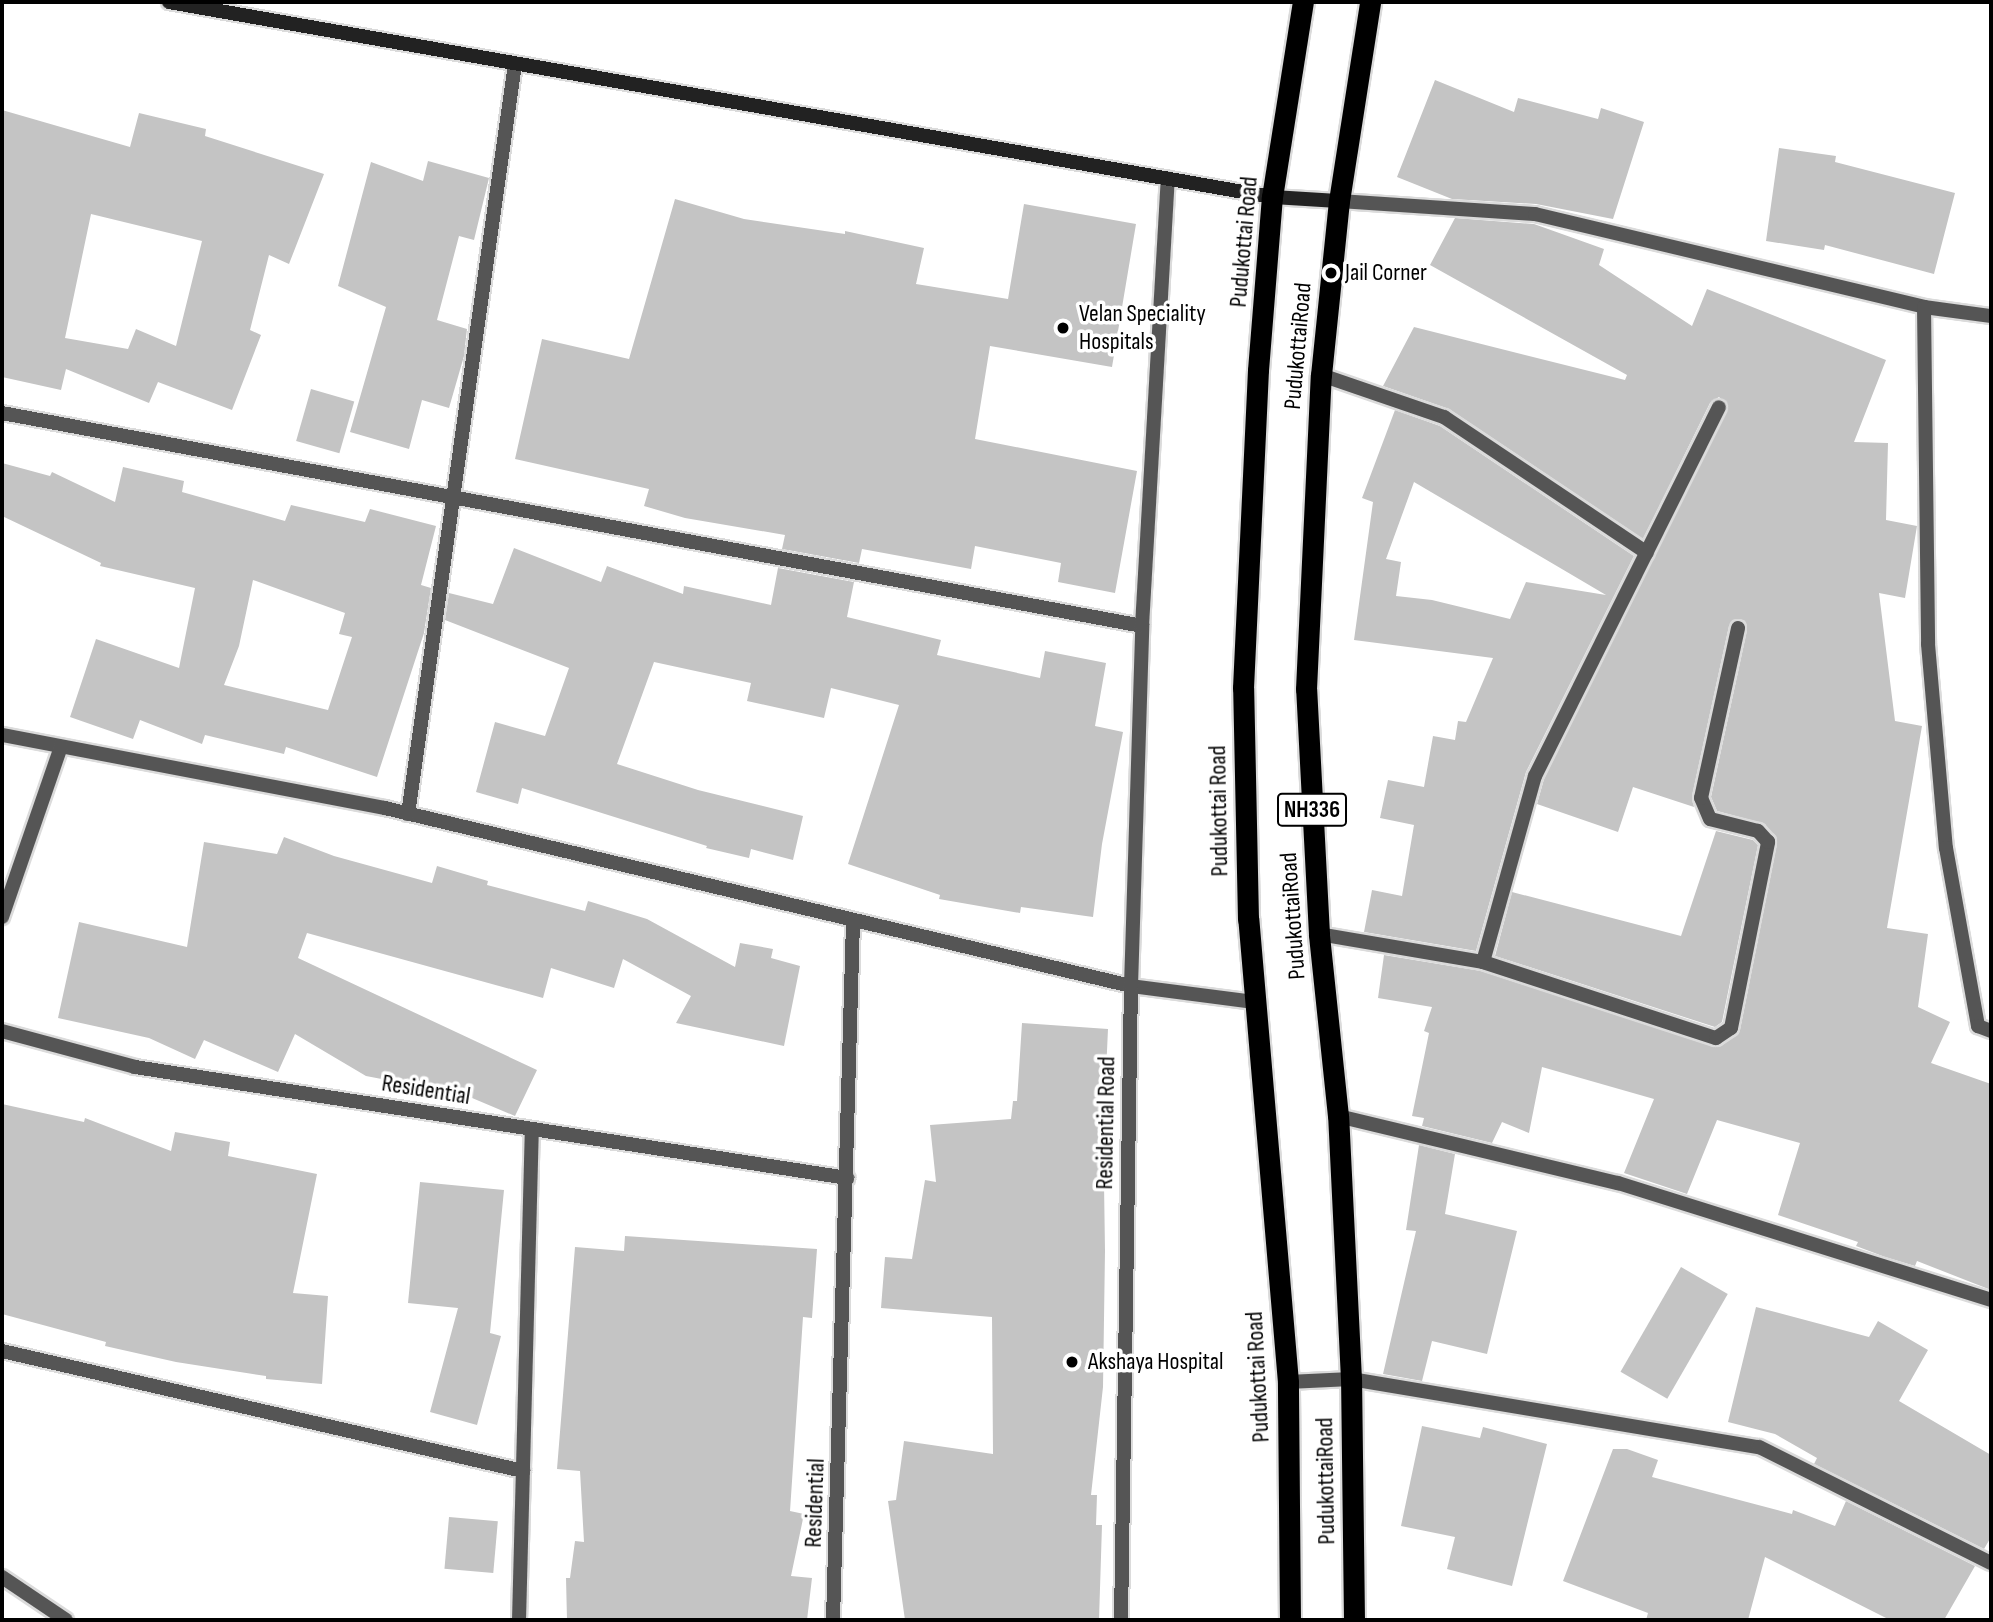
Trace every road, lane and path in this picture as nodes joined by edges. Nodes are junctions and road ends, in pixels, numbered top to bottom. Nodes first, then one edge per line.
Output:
1 (169, 2) edge
2 (1303, 2) edge
3 (1370, 2) edge
4 (515, 64) junction
5 (1168, 179) junction
6 (1272, 197) junction
7 (1339, 201) junction
8 (1924, 307) junction
9 (1991, 316) edge
10 (1321, 375) junction
11 (1719, 407) dead end
12 (2, 413) edge
13 (453, 496) junction
14 (1647, 552) junction
15 (1142, 626) junction
16 (1738, 628) dead end
17 (2, 735) edge
18 (61, 747) junction
19 (408, 814) junction
20 (2, 917) edge
21 (853, 920) junction
22 (1319, 934) junction
23 (1483, 962) junction
24 (1131, 985) junction
25 (1255, 1002) junction
26 (2, 1031) edge
27 (1991, 1031) edge
28 (1338, 1116) junction
29 (532, 1129) junction
30 (846, 1178) junction
31 (1991, 1300) edge
32 (2, 1351) edge
33 (1351, 1379) junction
34 (1287, 1382) junction
35 (523, 1471) junction
36 (1991, 1563) edge
37 (2, 1577) edge
38 (66, 1620) edge
39 (519, 1620) edge
40 (833, 1620) edge
41 (1121, 1620) edge
42 (1290, 1620) edge
43 (1354, 1620) edge

1 - 4 main road
2 - 6 highway, Pudukottai Road / NH336
3 - 7 highway, PudukottaiRoad / NH336
4 - 5 main road
4 - 13 street
5 - 6 main road
5 - 15 street, Residential Road
6 - 7 main road
6 - 25 highway, Pudukottai Road / NH336
7 - 8 street
7 - 10 highway, PudukottaiRoad / NH336
8 - 9 street
8 - 27 street
10 - 14 street
10 - 22 highway, PudukottaiRoad / NH336
11 - 14 street
12 - 13 street
13 - 15 street
13 - 19 street
14 - 23 street
15 - 24 street, Residential Road
16 - 23 street
17 - 18 street
18 - 19 street
18 - 20 street
19 - 21 street
21 - 24 street
21 - 30 street, Residential
22 - 23 street
22 - 28 highway, PudukottaiRoad / NH336
24 - 25 street
24 - 41 street, Residential Road
25 - 34 highway, Pudukottai Road / NH336
26 - 29 street, Residential
28 - 31 street
28 - 33 highway, PudukottaiRoad / NH336
29 - 30 street, Residential
29 - 35 street
30 - 40 street, Residential
32 - 35 street
33 - 34 street
33 - 36 street
33 - 43 highway, PudukottaiRoad / NH336
34 - 42 highway, Pudukottai Road / NH336
35 - 39 street
37 - 38 street

